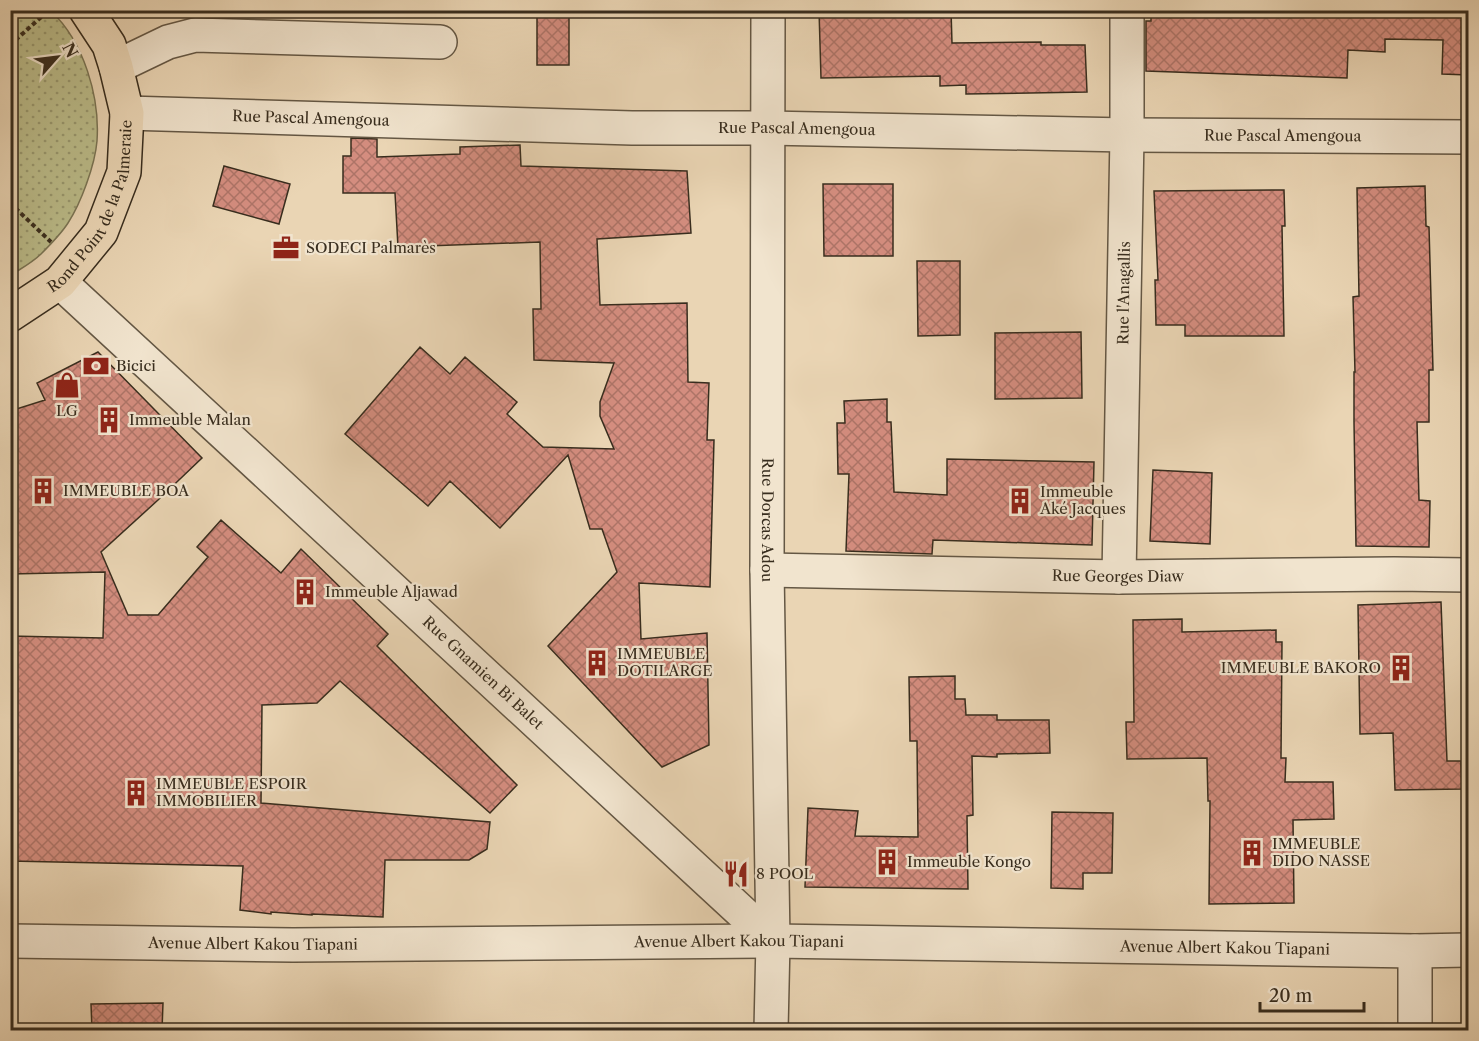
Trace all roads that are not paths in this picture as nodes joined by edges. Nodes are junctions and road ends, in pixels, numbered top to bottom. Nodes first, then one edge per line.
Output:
1 (86, 10) edge
2 (117, 10) edge
3 (768, 10) edge
4 (1127, 10) edge
5 (440, 42) dead end
6 (112, 56) junction
7 (127, 113) junction
8 (767, 128) junction
9 (1126, 135) junction
10 (1468, 136) edge
11 (68, 273) junction
12 (10, 315) edge
13 (766, 570) junction
14 (1468, 575) edge
15 (1119, 577) junction
16 (10, 941) edge
17 (773, 941) junction
18 (1468, 950) edge
19 (1415, 951) junction
20 (771, 1030) edge
21 (1415, 1030) edge

1 - 6 main road, Rond Point de la Palmeraie
2 - 6 main road
3 - 8 street, Rue Dorcas Adou
4 - 9 street, Rue l'Anagallis
5 - 6 street
6 - 7 main road, Rond Point de la Palmeraie
7 - 8 street, Rue Pascal Amengoua
7 - 11 main road, Rond Point de la Palmeraie
8 - 9 street, Rue Pascal Amengoua
8 - 13 street, Rue Dorcas Adou
9 - 10 street, Rue Pascal Amengoua
9 - 15 street, Rue l'Anagallis
11 - 12 main road, Rond Point de la Palmeraie
11 - 17 street, Rue Gnamien Bi Balet
13 - 15 street, Rue Georges Diaw
13 - 17 street, Rue Dorcas Adou
14 - 15 street, Rue Georges Diaw
16 - 17 street, Avenue Albert Kakou Tiapani
17 - 19 street, Avenue Albert Kakou Tiapani
17 - 20 street, Rue Dorcas Adou
18 - 19 street, Avenue Albert Kakou Tiapani
19 - 21 street

